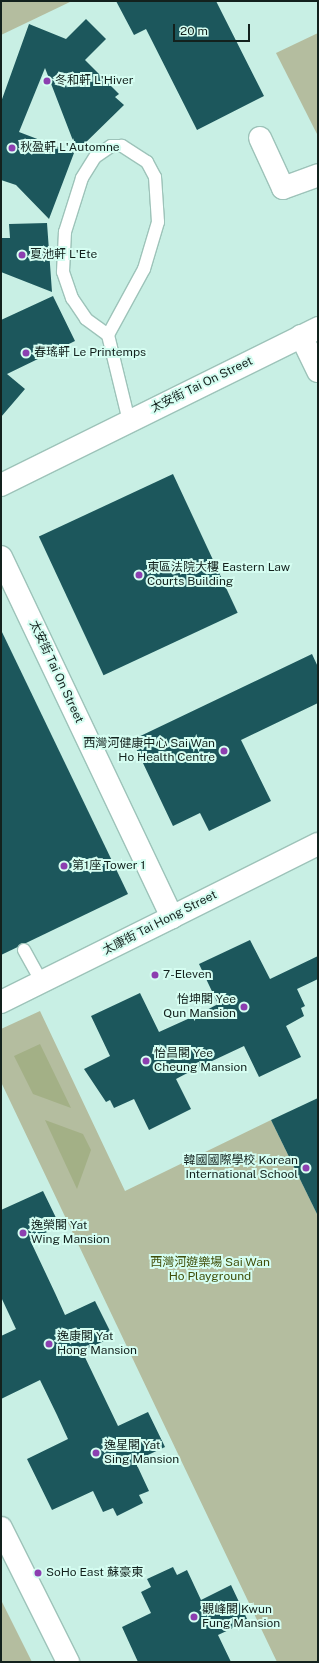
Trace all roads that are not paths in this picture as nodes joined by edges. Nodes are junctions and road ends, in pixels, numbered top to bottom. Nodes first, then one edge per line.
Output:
1 (260, 138) dead end
2 (318, 175) edge
3 (310, 332) edge
4 (108, 335) junction
5 (318, 371) edge
6 (129, 421) junction
7 (1, 485) edge
8 (1, 557) edge
9 (318, 844) edge
10 (172, 917) junction
11 (24, 950) dead end
12 (42, 982) junction
13 (1, 1002) edge
14 (1, 1528) edge
15 (68, 1662) edge

1 - 2 street
3 - 5 street
3 - 6 street, 太安街 Tai On Street
4 - 4 lane
4 - 6 lane
6 - 7 street, 太安街 Tai On Street
8 - 10 street, 太安街 Tai On Street
9 - 10 street, 太康街 Tai Hong Street
10 - 12 street, 太康街 Tai Hong Street
11 - 12 lane
12 - 13 street, 太康街 Tai Hong Street
14 - 15 street

